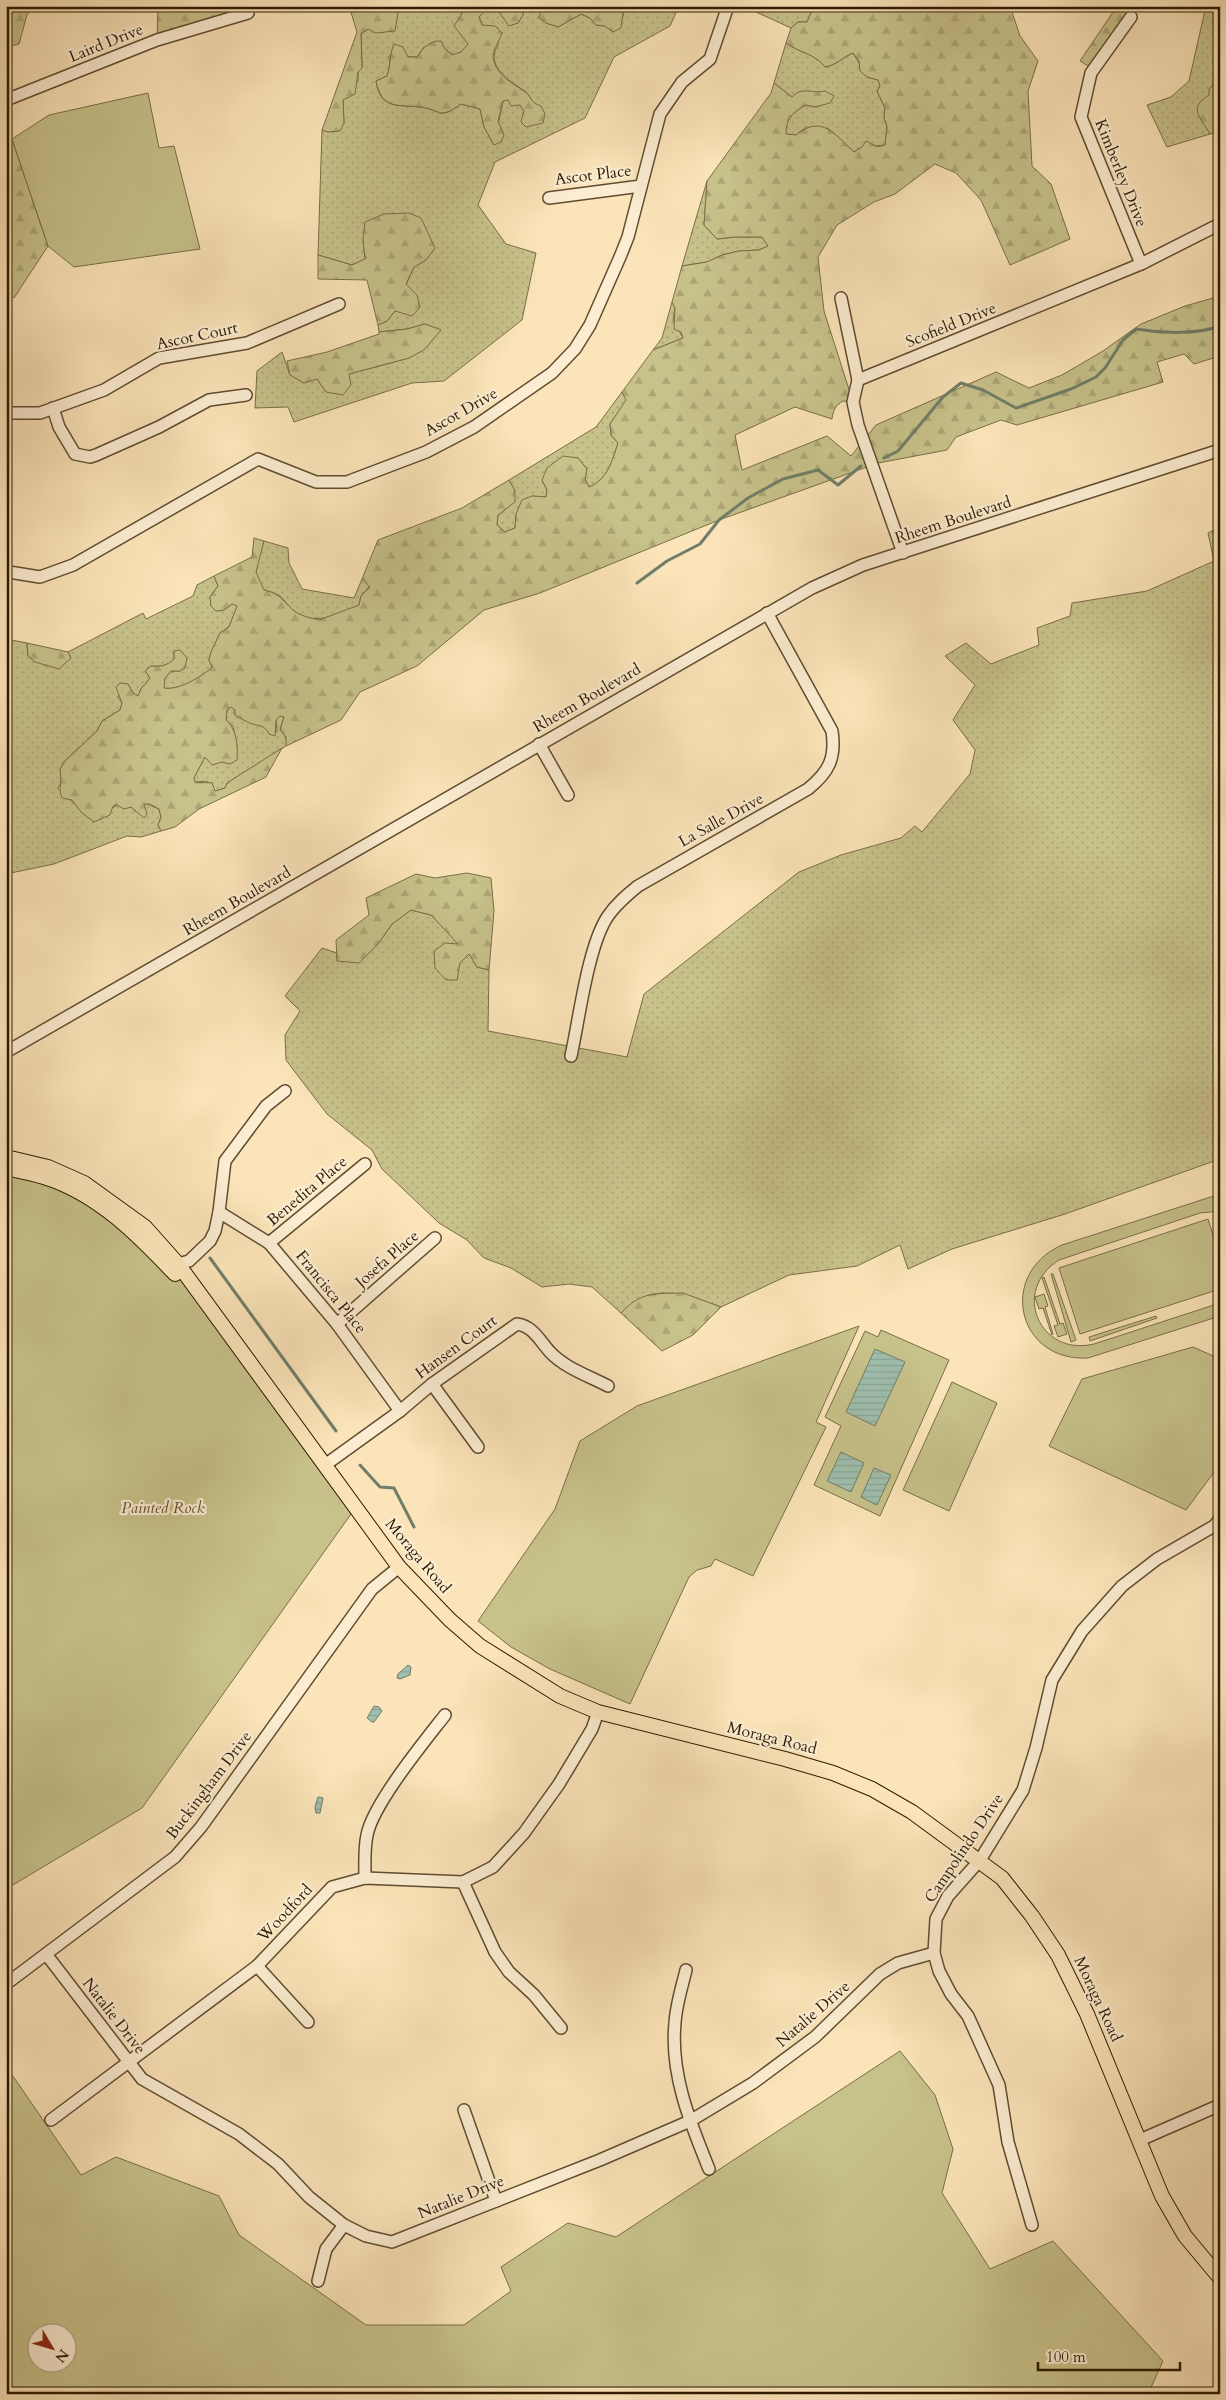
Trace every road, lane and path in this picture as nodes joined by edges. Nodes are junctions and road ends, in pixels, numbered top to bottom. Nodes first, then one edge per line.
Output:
1 (728, 6) edge
2 (248, 13) dead end
3 (1131, 17) dead end
4 (6, 100) edge
5 (641, 186) junction
6 (549, 198) dead end
7 (1220, 224) edge
8 (1141, 264) junction
9 (841, 298) dead end
10 (338, 304) dead end
11 (858, 380) junction
12 (246, 396) dead end
13 (53, 408) junction
14 (6, 413) edge
15 (1220, 450) edge
16 (903, 553) junction
17 (6, 569) edge
18 (767, 613) junction
19 (539, 744) junction
20 (568, 795) dead end
21 (6, 1052) edge
22 (571, 1056) dead end
23 (285, 1090) dead end
24 (6, 1157) edge
25 (365, 1164) dead end
26 (6, 1168) edge
27 (219, 1212) junction
28 (435, 1238) dead end
29 (269, 1243) junction
30 (178, 1264) junction
31 (220, 1322) junction
32 (337, 1324) junction
33 (432, 1384) junction
34 (608, 1386) dead end
35 (400, 1411) junction
36 (478, 1447) dead end
37 (325, 1465) junction
38 (1220, 1519) edge
39 (399, 1567) junction
40 (598, 1712) junction
41 (445, 1715) dead end
42 (980, 1860) junction
43 (365, 1878) junction
44 (463, 1882) junction
45 (934, 1953) junction
46 (46, 1954) junction
47 (257, 1966) junction
48 (686, 1970) dead end
49 (6, 1984) edge
50 (308, 2022) dead end
51 (561, 2028) dead end
52 (130, 2062) junction
53 (1220, 2105) edge
54 (464, 2110) dead end
55 (51, 2120) dead end
56 (690, 2121) junction
57 (1140, 2140) junction
58 (709, 2169) dead end
59 (496, 2201) junction
60 (344, 2224) junction
61 (1032, 2225) dead end
62 (1220, 2278) edge
63 (318, 2281) dead end

1 - 5 street, Ascot Drive
2 - 4 street, Laird Drive
3 - 8 street, Kimberley Drive
5 - 6 street, Ascot Place
5 - 17 street, Ascot Drive
7 - 8 street, Scofield Drive
8 - 11 street, Scofield Drive
9 - 11 street
10 - 13 street, Ascot Court
11 - 16 street
12 - 13 street
13 - 14 street, Ascot Court
15 - 16 street, Rheem Boulevard
16 - 18 street, Rheem Boulevard
18 - 19 street, Rheem Boulevard
18 - 22 street, La Salle Drive
19 - 20 street
19 - 21 street, Rheem Boulevard
23 - 27 street
24 - 30 main road, Moraga Road
25 - 29 street, Benedita Place
26 - 31 main road, Moraga Road
27 - 29 street, Francisca Place
27 - 30 street
28 - 32 street, Josefa Place
29 - 32 street, Francisca Place
30 - 31 main road, Moraga Road
31 - 37 main road, Moraga Road
32 - 35 street, Francisca Place
33 - 34 street, Hansen Court
33 - 35 street, Hansen Court
33 - 36 street
35 - 37 street, Hansen Court
37 - 39 main road, Moraga Road
38 - 42 street, Campolindo Drive
39 - 40 main road, Moraga Road
39 - 46 street, Buckingham Drive
40 - 42 main road, Moraga Road
40 - 44 street, Woodford
41 - 43 street
42 - 45 street, Campolindo Drive
42 - 57 main road, Moraga Road
43 - 44 street, Woodford
43 - 47 street, Woodford
44 - 51 street
45 - 56 street, Natalie Drive
45 - 61 street, Campolindo Drive
46 - 49 street, Buckingham Drive
46 - 52 street, Natalie Drive
47 - 50 street
47 - 52 street, Woodford
48 - 56 street
52 - 55 street, Woodford
52 - 60 street, Natalie Drive
53 - 57 street
54 - 59 street
56 - 58 street
56 - 59 street, Natalie Drive
57 - 62 main road, Moraga Road
59 - 60 street, Natalie Drive
60 - 63 street

